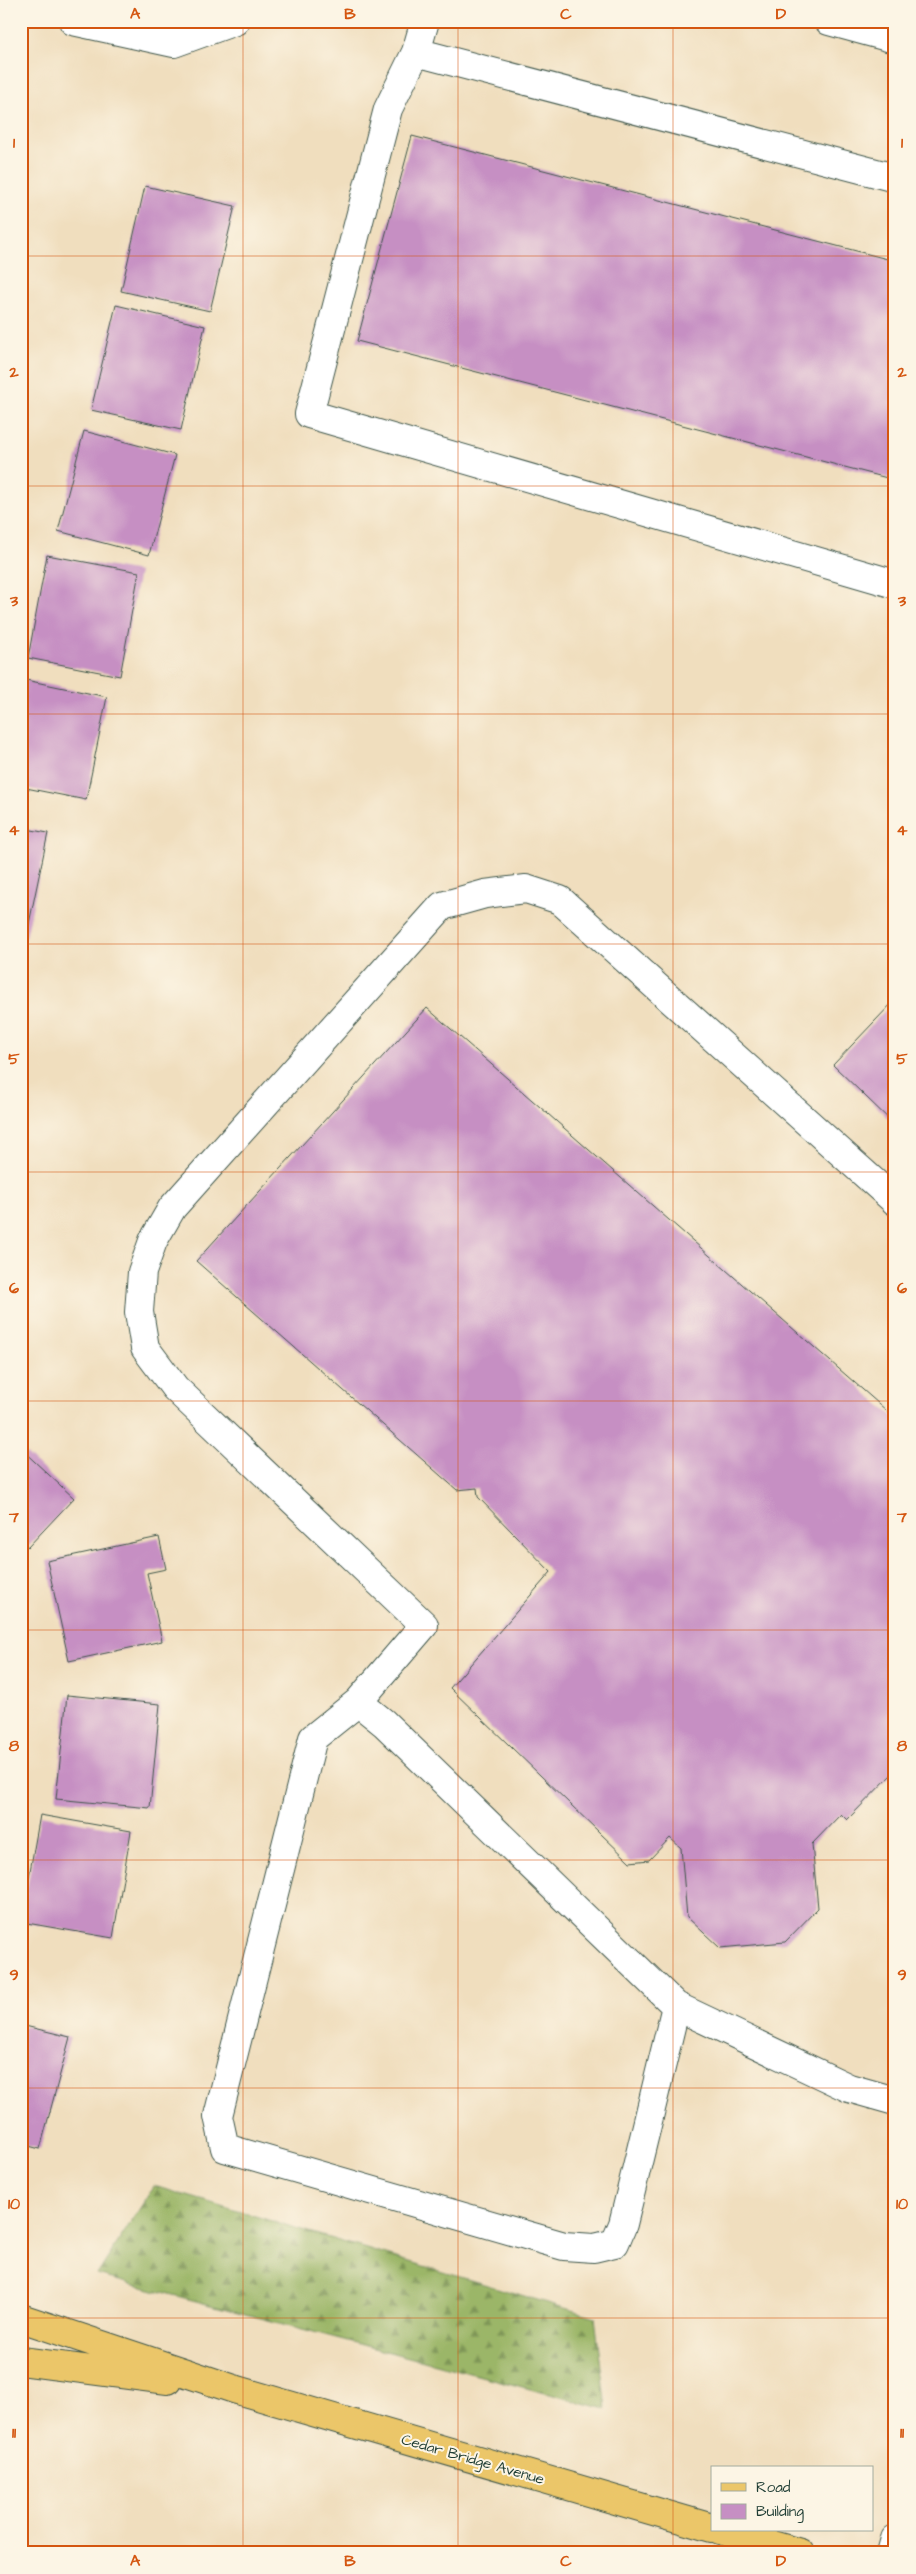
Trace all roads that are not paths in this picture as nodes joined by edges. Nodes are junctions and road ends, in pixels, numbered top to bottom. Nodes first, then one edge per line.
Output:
1 (73, 21) edge
2 (235, 21) edge
3 (425, 21) edge
4 (829, 21) edge
5 (895, 39) edge
6 (416, 52) junction
7 (895, 178) edge
8 (895, 584) edge
9 (895, 1201) edge
10 (358, 1702) junction
11 (676, 2006) junction
12 (895, 2101) edge
13 (21, 2318) edge
14 (21, 2361) edge
15 (234, 2388) junction
16 (711, 2528) edge
17 (727, 2532) edge
18 (895, 2539) edge
19 (800, 2553) edge
20 (891, 2553) edge

1 - 2 street
3 - 6 street
4 - 5 street
6 - 7 street
6 - 8 street
9 - 10 street
10 - 11 street
10 - 11 street
11 - 12 street
13 - 15 main road, Cedar Bridge Avenue
14 - 15 main road, Cedar Bridge Avenue
15 - 16 main road, Cedar Bridge Avenue
17 - 19 main road
18 - 20 street

